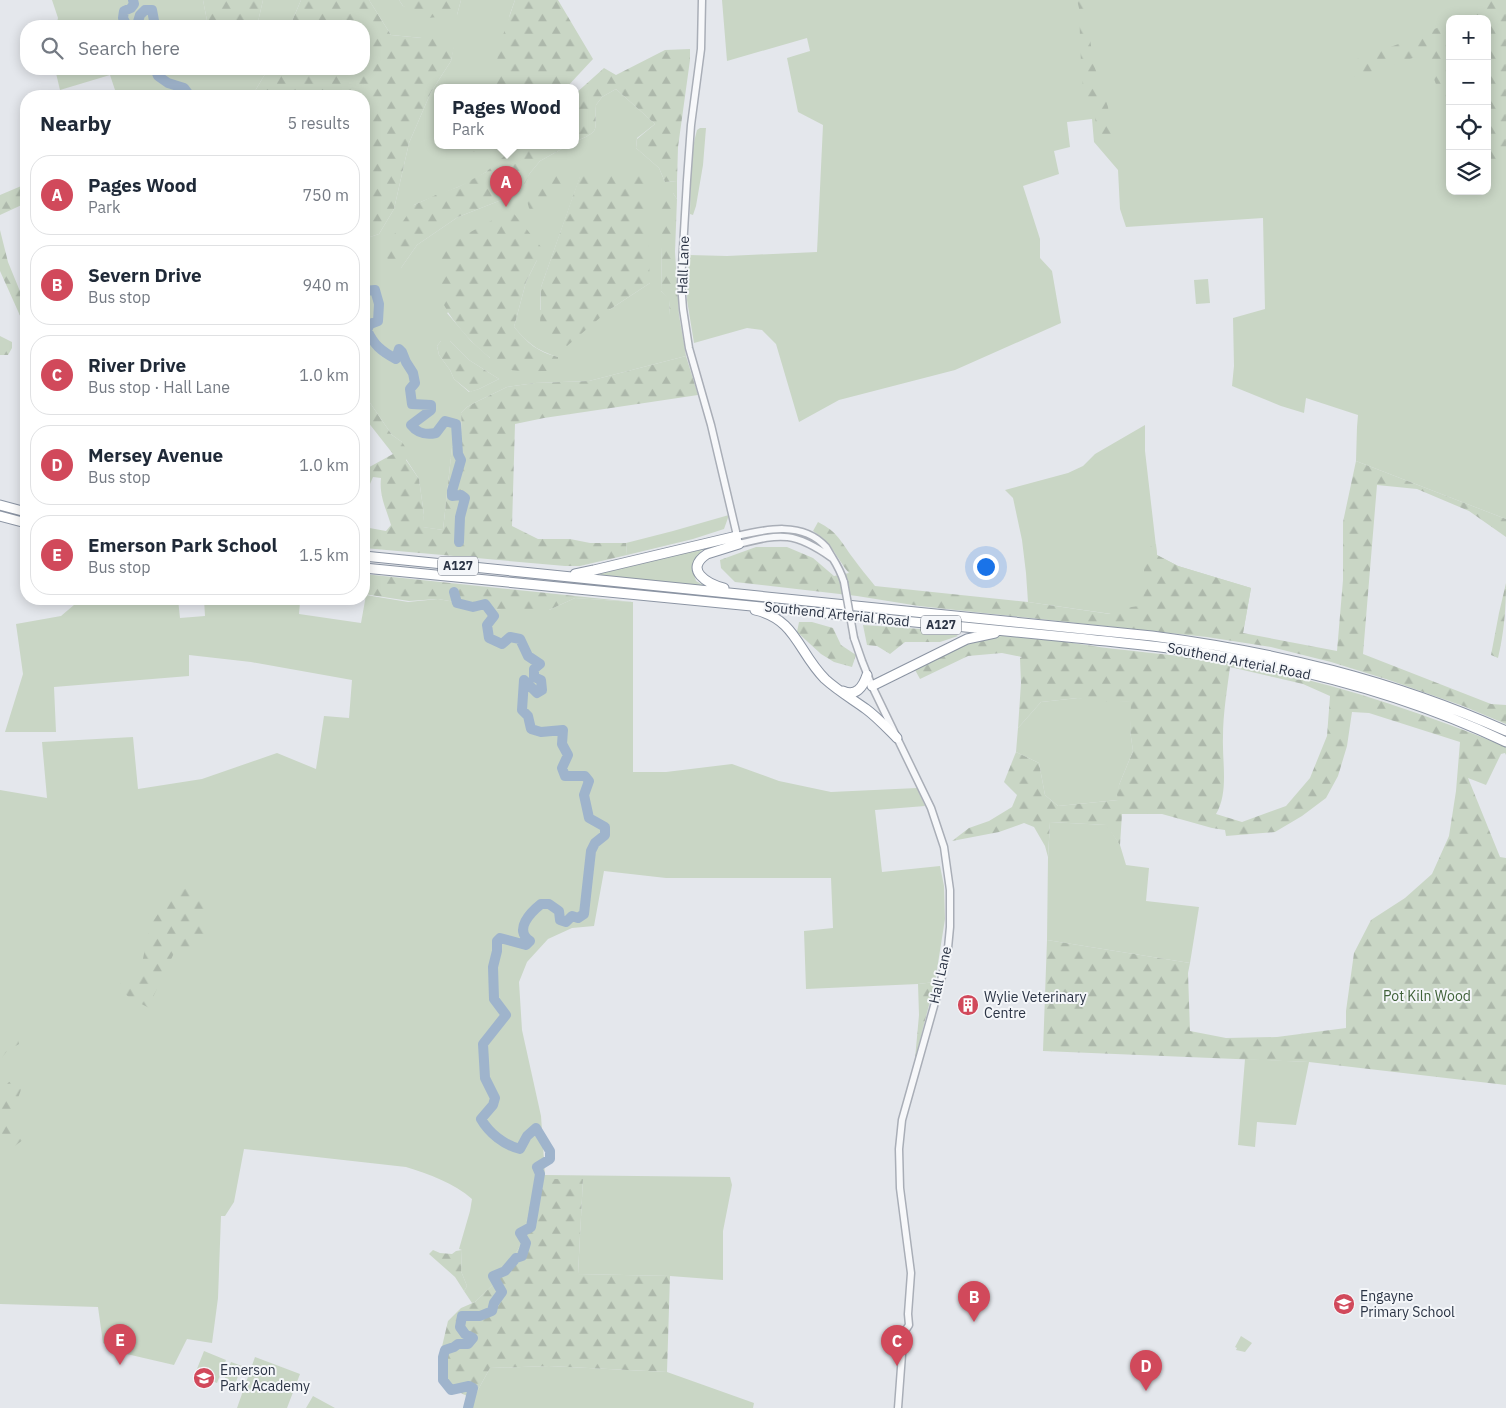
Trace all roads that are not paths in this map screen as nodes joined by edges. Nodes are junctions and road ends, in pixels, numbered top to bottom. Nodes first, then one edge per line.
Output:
1 (702, 0) edge
2 (0, 505) edge
3 (20, 510) edge
4 (0, 516) edge
5 (20, 522) edge
6 (734, 524) junction
7 (752, 532) junction
8 (738, 540) junction
9 (370, 557) edge
10 (832, 558) junction
11 (370, 569) edge
12 (552, 575) junction
13 (786, 600) junction
14 (725, 603) junction
15 (1008, 631) junction
16 (867, 675) junction
17 (872, 686) junction
18 (839, 690) junction
19 (1506, 731) edge
20 (897, 738) junction
21 (1506, 742) edge
22 (898, 1408) edge

1 - 6 street, Hall Lane
2 - 3 highway
4 - 5 highway
6 - 7 street
6 - 8 street, Hall Lane
7 - 8 street, Hall Lane
7 - 10 street, Hall Lane
8 - 10 street, Hall Lane
8 - 12 highway
8 - 13 highway
9 - 12 highway, Southend Arterial Road / A127
10 - 16 street, Hall Lane, bridge
11 - 14 highway, Southend Arterial Road / A127
12 - 13 highway, Southend Arterial Road / A127
13 - 19 highway, Southend Arterial Road / A127
14 - 15 highway, Southend Arterial Road / A127
14 - 18 highway, A127
15 - 17 highway, A127
15 - 21 highway, Southend Arterial Road / A127
16 - 17 street, Hall Lane
16 - 18 highway
17 - 20 street, Hall Lane
18 - 20 highway, A127
20 - 22 street, Hall Lane

